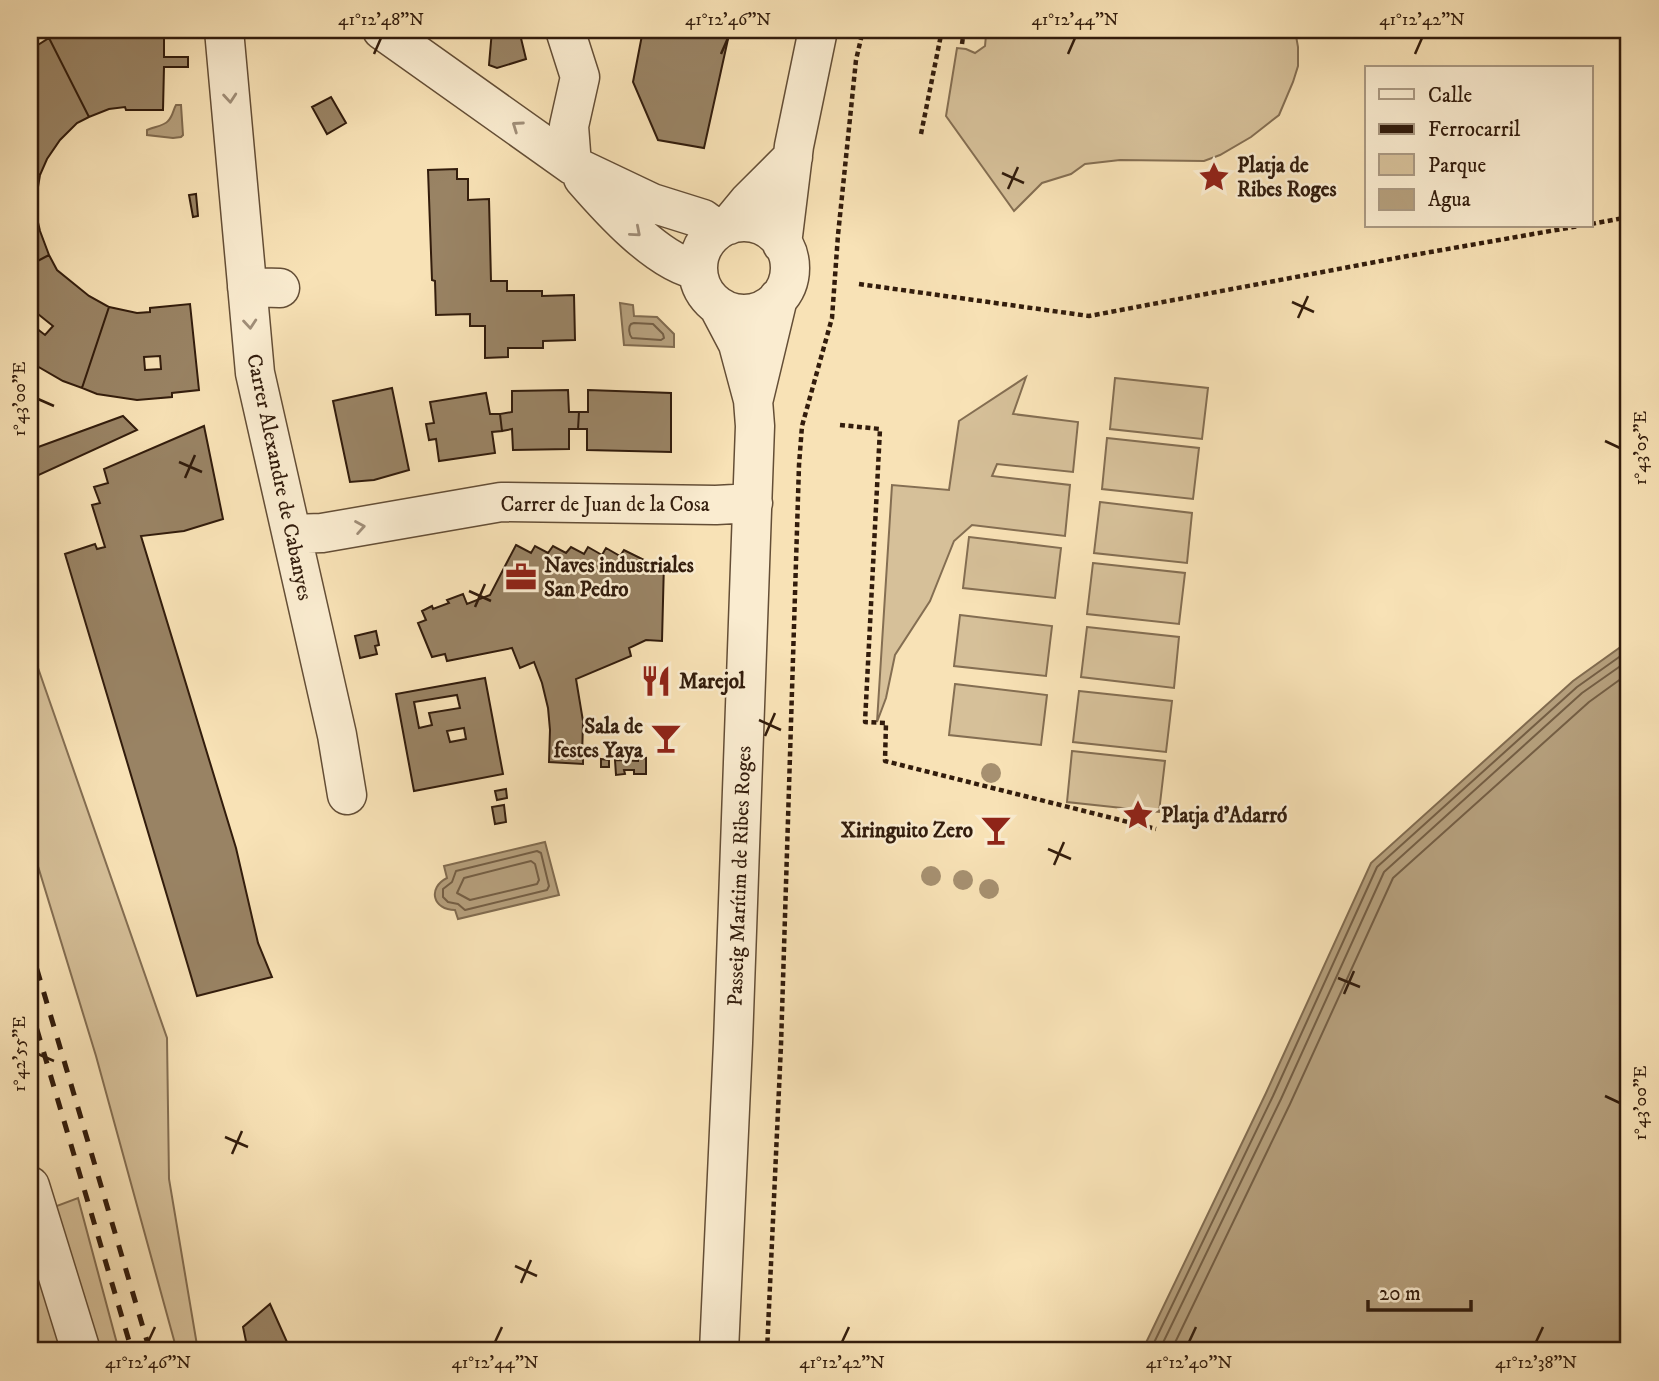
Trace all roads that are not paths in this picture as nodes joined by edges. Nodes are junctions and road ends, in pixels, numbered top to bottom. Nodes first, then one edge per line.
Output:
1 (223, 30) edge
2 (382, 30) edge
3 (565, 30) edge
4 (818, 30) edge
5 (793, 157) junction
6 (572, 165) junction
7 (724, 227) junction
8 (782, 244) junction
9 (698, 270) junction
10 (778, 298) junction
11 (718, 306) junction
12 (753, 400) junction
13 (753, 503) junction
14 (292, 534) junction
15 (347, 796) dead end
16 (30, 1186) edge
17 (81, 1351) edge
18 (719, 1351) edge

1 -> 14 street, Carrer Alexandre de Cabanyes
6 -> 2 street
3 - 6 street
4 - 5 street, Passeig Marítim de Ribes Roges
5 - 7 street
5 - 8 street, Passeig Marítim de Ribes Roges
6 - 7 street
6 -> 9 street
7 - 8 street
7 - 9 street
8 - 10 street, Passeig Marítim de Ribes Roges
9 - 11 street, Passeig Marítim de Ribes Roges
10 - 11 street
10 - 12 street, Passeig Marítim de Ribes Roges
11 - 12 street, Passeig Marítim de Ribes Roges
12 - 13 street, Passeig Marítim de Ribes Roges
14 -> 13 street, Carrer de Juan de la Cosa
13 - 18 street, Passeig Marítim de Ribes Roges
14 - 15 street, Carrer Alexandre de Cabanyes
16 - 17 street

